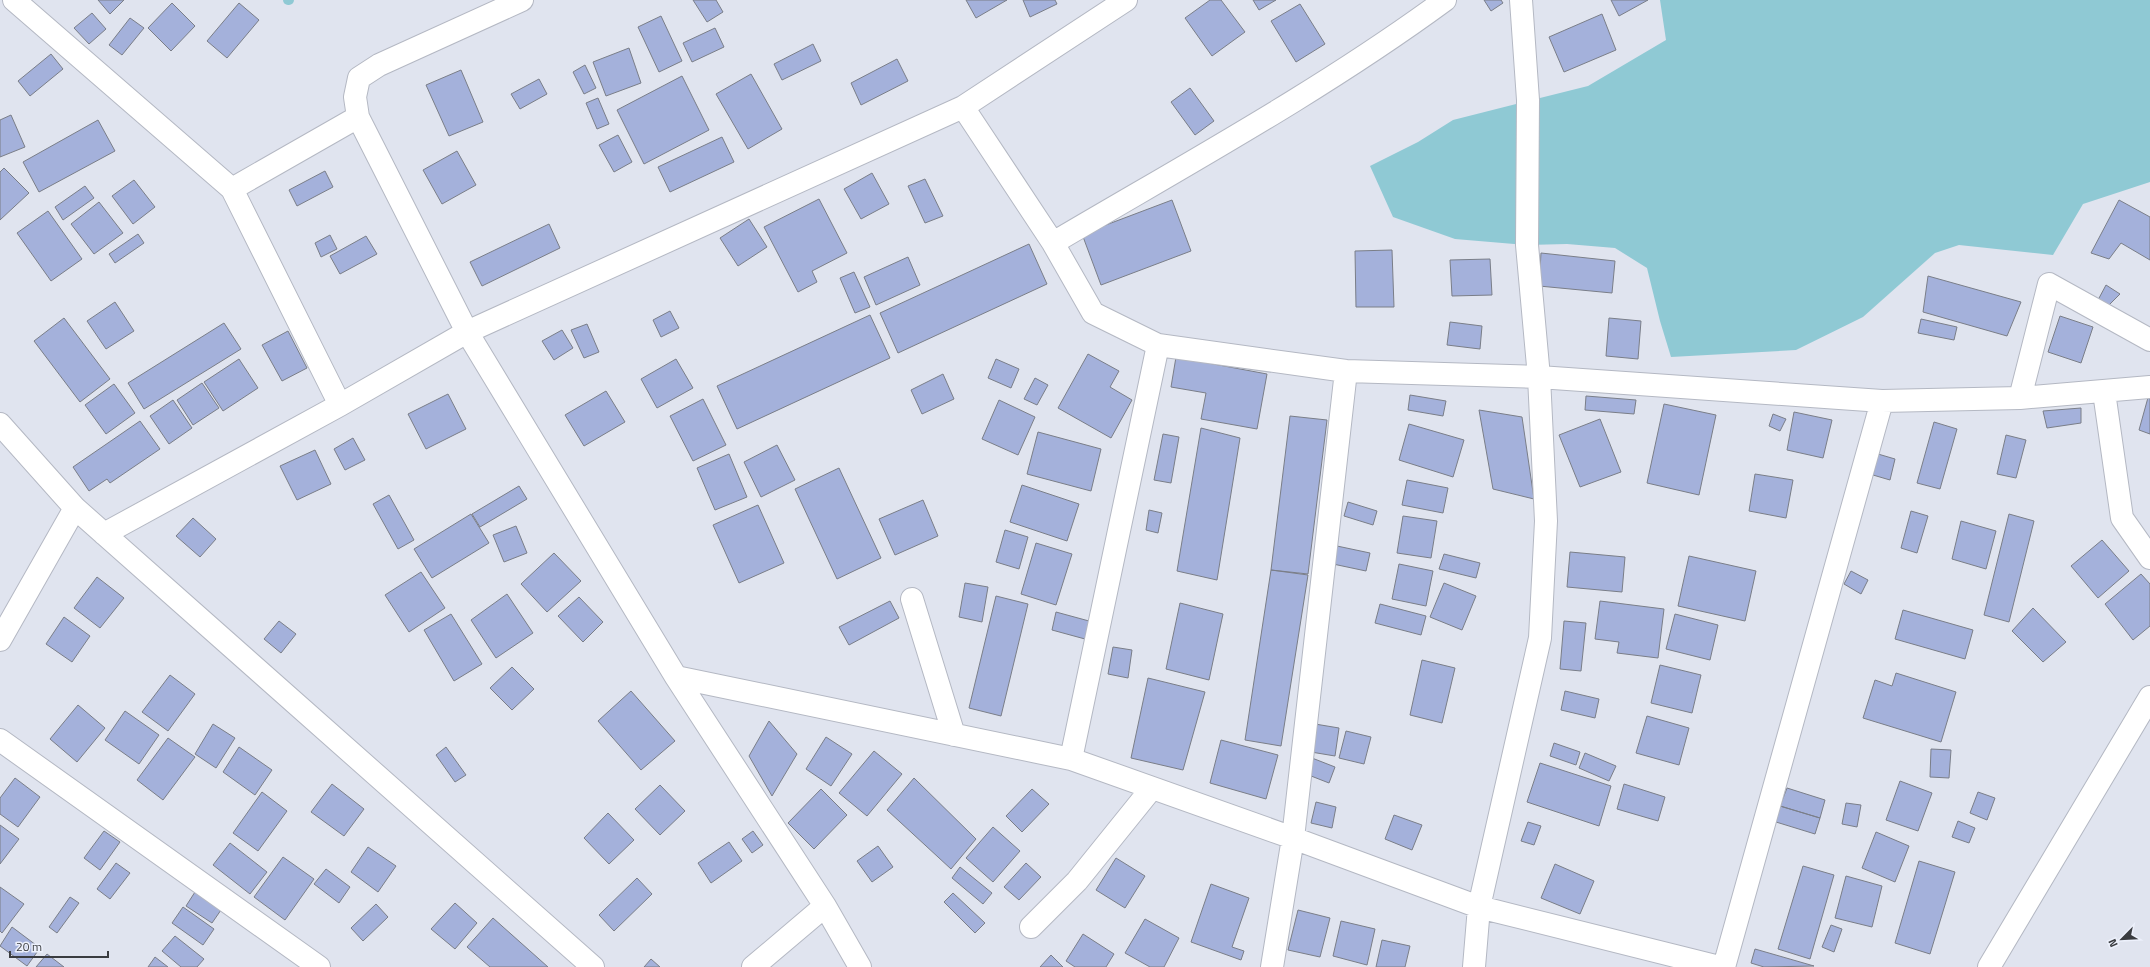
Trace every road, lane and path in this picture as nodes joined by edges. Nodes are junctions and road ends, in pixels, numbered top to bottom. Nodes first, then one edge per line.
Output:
1 (14, 0) edge
2 (522, 0) edge
3 (1126, 0) edge
4 (1445, 0) edge
5 (1521, 0) edge
6 (963, 107) junction
7 (358, 116) junction
8 (232, 190) junction
9 (1053, 243) junction
10 (467, 332) junction
11 (2150, 340) edge
12 (1158, 345) junction
13 (1346, 372) junction
14 (1539, 377) junction
15 (2150, 388) edge
16 (2104, 392) junction
17 (2020, 398) junction
18 (1882, 401) junction
19 (340, 405) junction
20 (0, 424) edge
21 (75, 508) junction
22 (104, 534) junction
23 (2150, 558) edge
24 (912, 599) dead end
25 (0, 640) edge
26 (676, 677) junction
27 (2150, 698) edge
28 (954, 735) junction
29 (0, 740) edge
30 (1072, 759) junction
31 (1152, 788) junction
32 (1293, 838) junction
33 (825, 906) junction
34 (1478, 906) junction
35 (1031, 927) dead end
36 (319, 967) edge
37 (593, 967) edge
38 (753, 967) edge
39 (860, 967) edge
40 (1272, 967) edge
41 (1474, 967) edge
42 (1719, 967) edge
43 (1724, 967) edge
44 (1990, 967) edge

1 - 8 street
2 - 7 street
3 - 6 street
4 - 9 street
5 - 14 street
6 - 9 street
6 - 10 street
7 - 8 street
7 - 10 street
8 - 19 street
9 - 12 street
10 - 19 street
10 - 26 street
11 - 17 street
12 - 13 street
12 - 30 street
13 - 14 street
13 - 32 street
14 - 18 street
14 - 34 street
15 - 16 street
16 - 17 street
16 - 23 street
17 - 18 street
18 - 43 street
19 - 22 street
20 - 21 street
21 - 22 street
21 - 25 street
22 - 37 street
24 - 28 street
26 - 28 street
26 - 33 street
27 - 44 street
28 - 30 street
29 - 36 street
30 - 31 street
31 - 32 street
31 - 35 street
32 - 34 street
32 - 40 street
33 - 38 street
33 - 39 street
34 - 41 street
34 - 42 street

